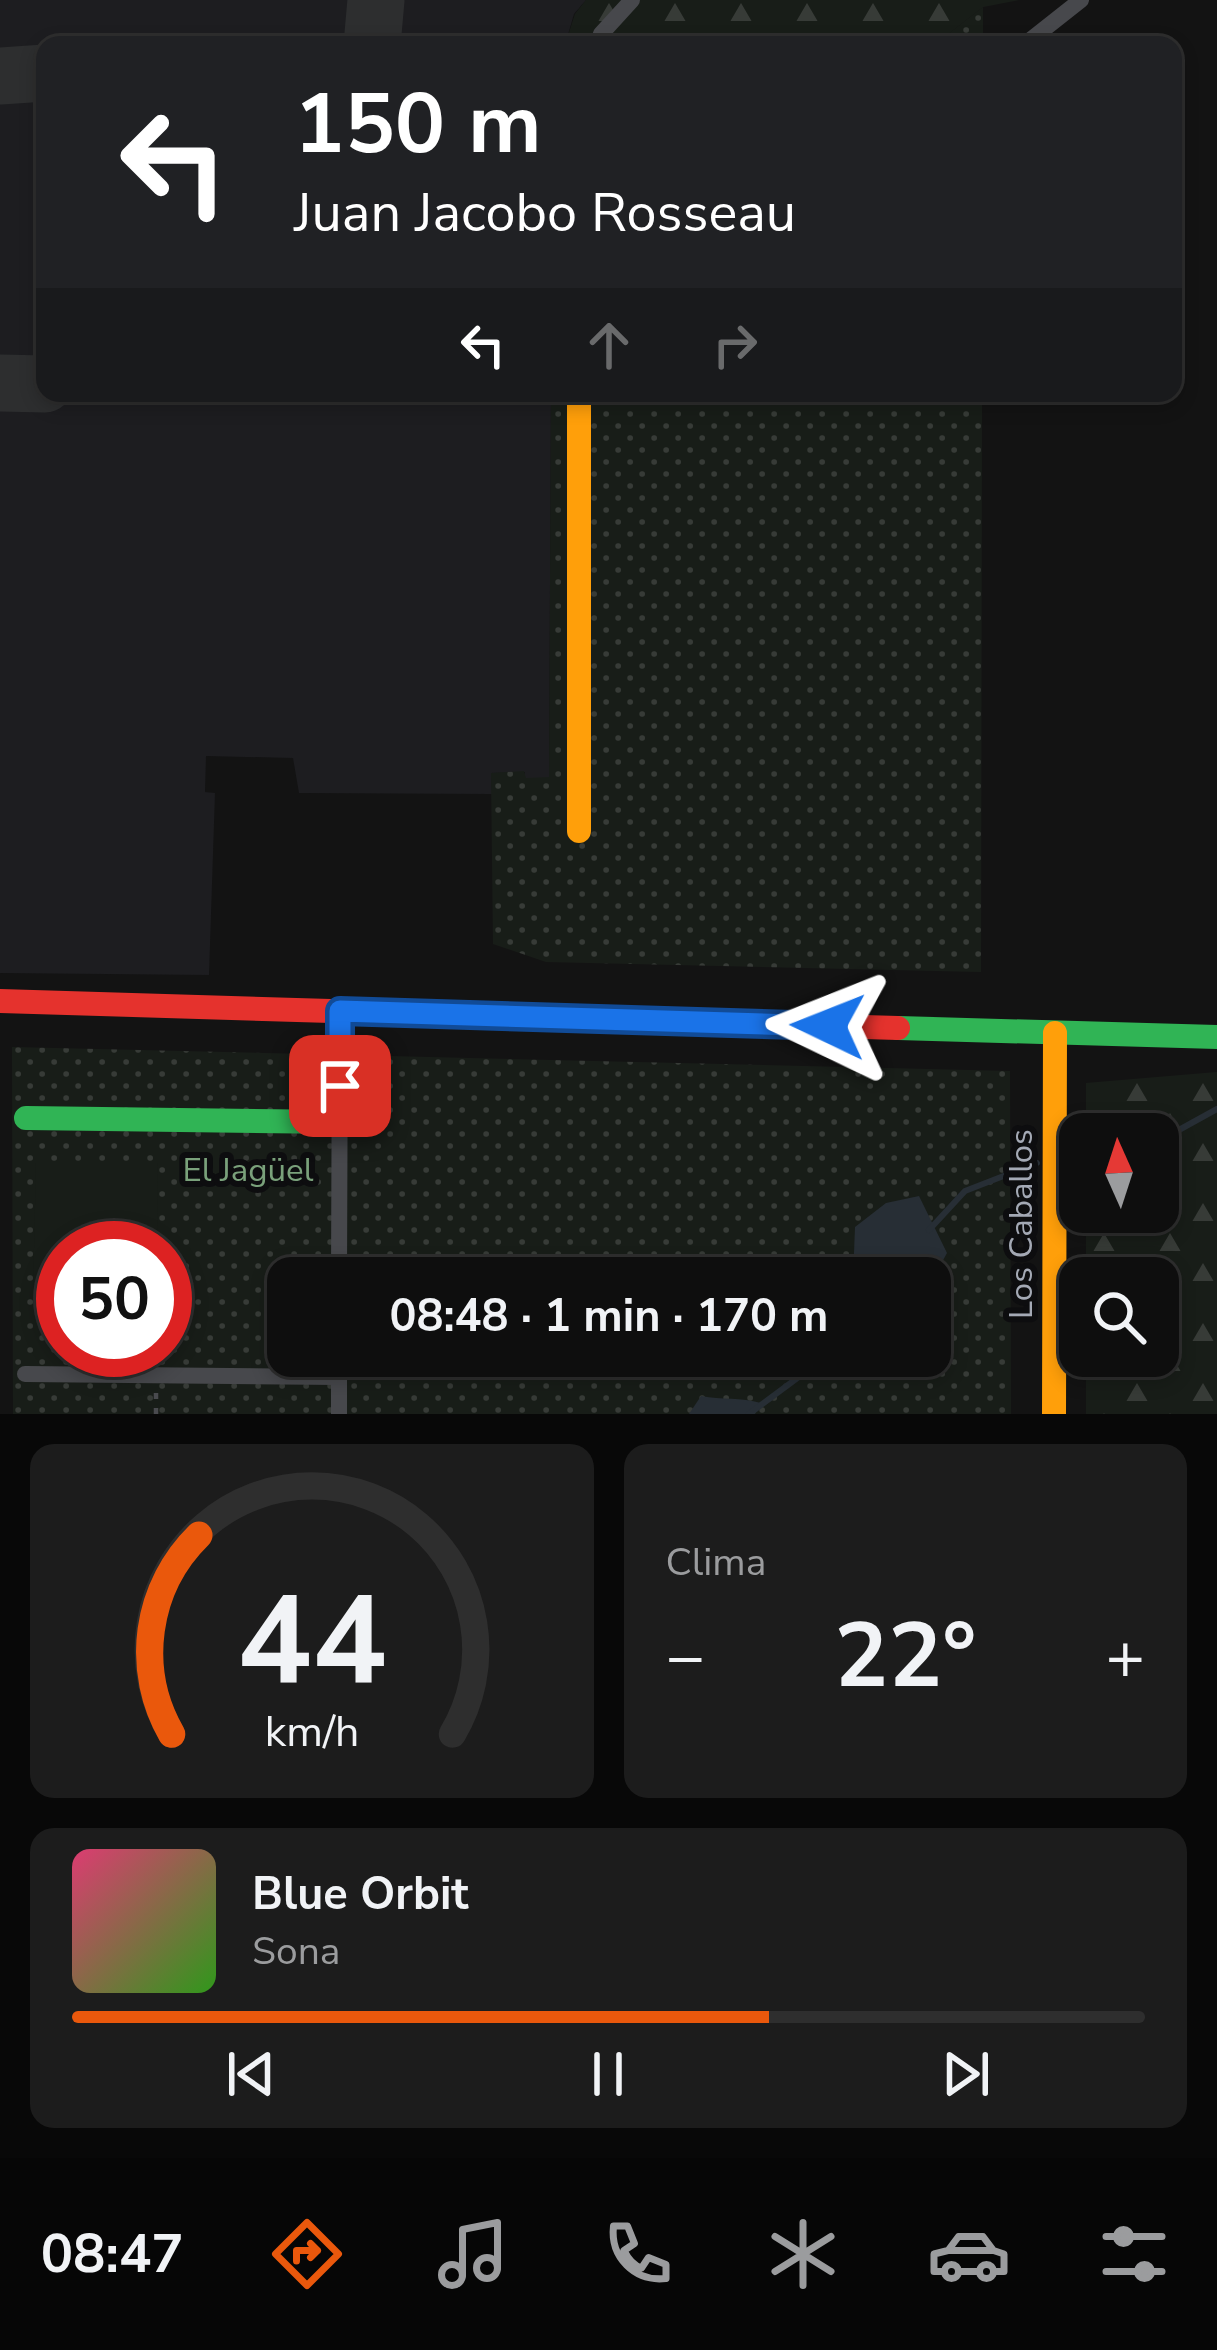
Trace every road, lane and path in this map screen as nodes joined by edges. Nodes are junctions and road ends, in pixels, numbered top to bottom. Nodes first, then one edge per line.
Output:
1 (632, 0) edge
2 (1081, 0) edge
3 (600, 36) edge
4 (1035, 36) edge
5 (579, 402) edge
6 (579, 831) dead end
7 (0, 1001) edge
8 (340, 1011) junction
9 (1055, 1034) junction
10 (1217, 1036) edge
11 (26, 1118) dead end
12 (340, 1122) junction
13 (339, 1257) edge
14 (25, 1373) dead end
15 (267, 1376) edge
16 (339, 1377) edge
17 (339, 1414) edge
18 (1054, 1414) edge

1 - 3 street
2 - 4 street
5 - 6 main road
7 - 8 main road
8 - 9 main road
8 - 12 street
9 - 10 main road
9 - 18 main road, Los Caballos
11 - 12 main road
12 - 13 street
14 - 15 street
16 - 17 street

